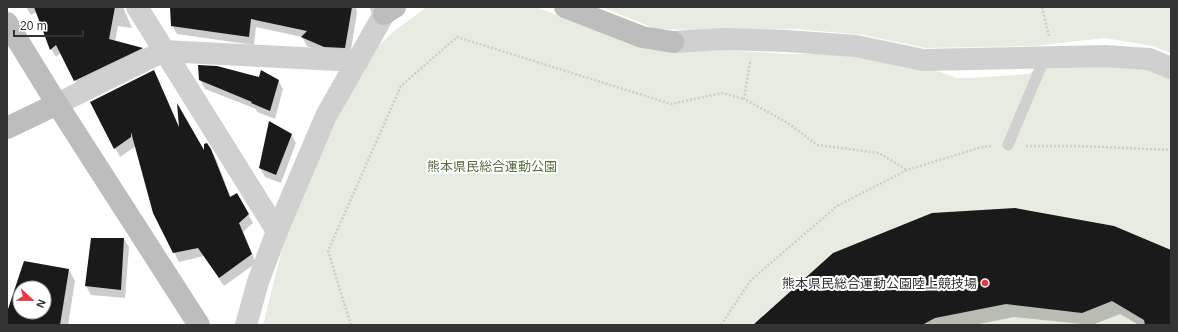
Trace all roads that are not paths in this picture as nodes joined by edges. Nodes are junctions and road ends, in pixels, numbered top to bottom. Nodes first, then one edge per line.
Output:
1 (137, 7) edge
2 (565, 7) edge
3 (387, 9) edge
4 (7, 23) edge
5 (1047, 47) junction
6 (164, 51) junction
7 (358, 61) junction
8 (1171, 68) edge
9 (57, 104) junction
10 (7, 128) edge
11 (1008, 145) road end
12 (277, 231) junction
13 (199, 325) edge
14 (246, 325) edge

1 - 6 street
2 - 5 street
3 - 7 street
4 - 9 street
5 - 8 street
5 - 11 lane
6 - 7 street
6 - 9 street
6 - 12 street
7 - 12 street
9 - 10 street
9 - 13 street
12 - 14 street

